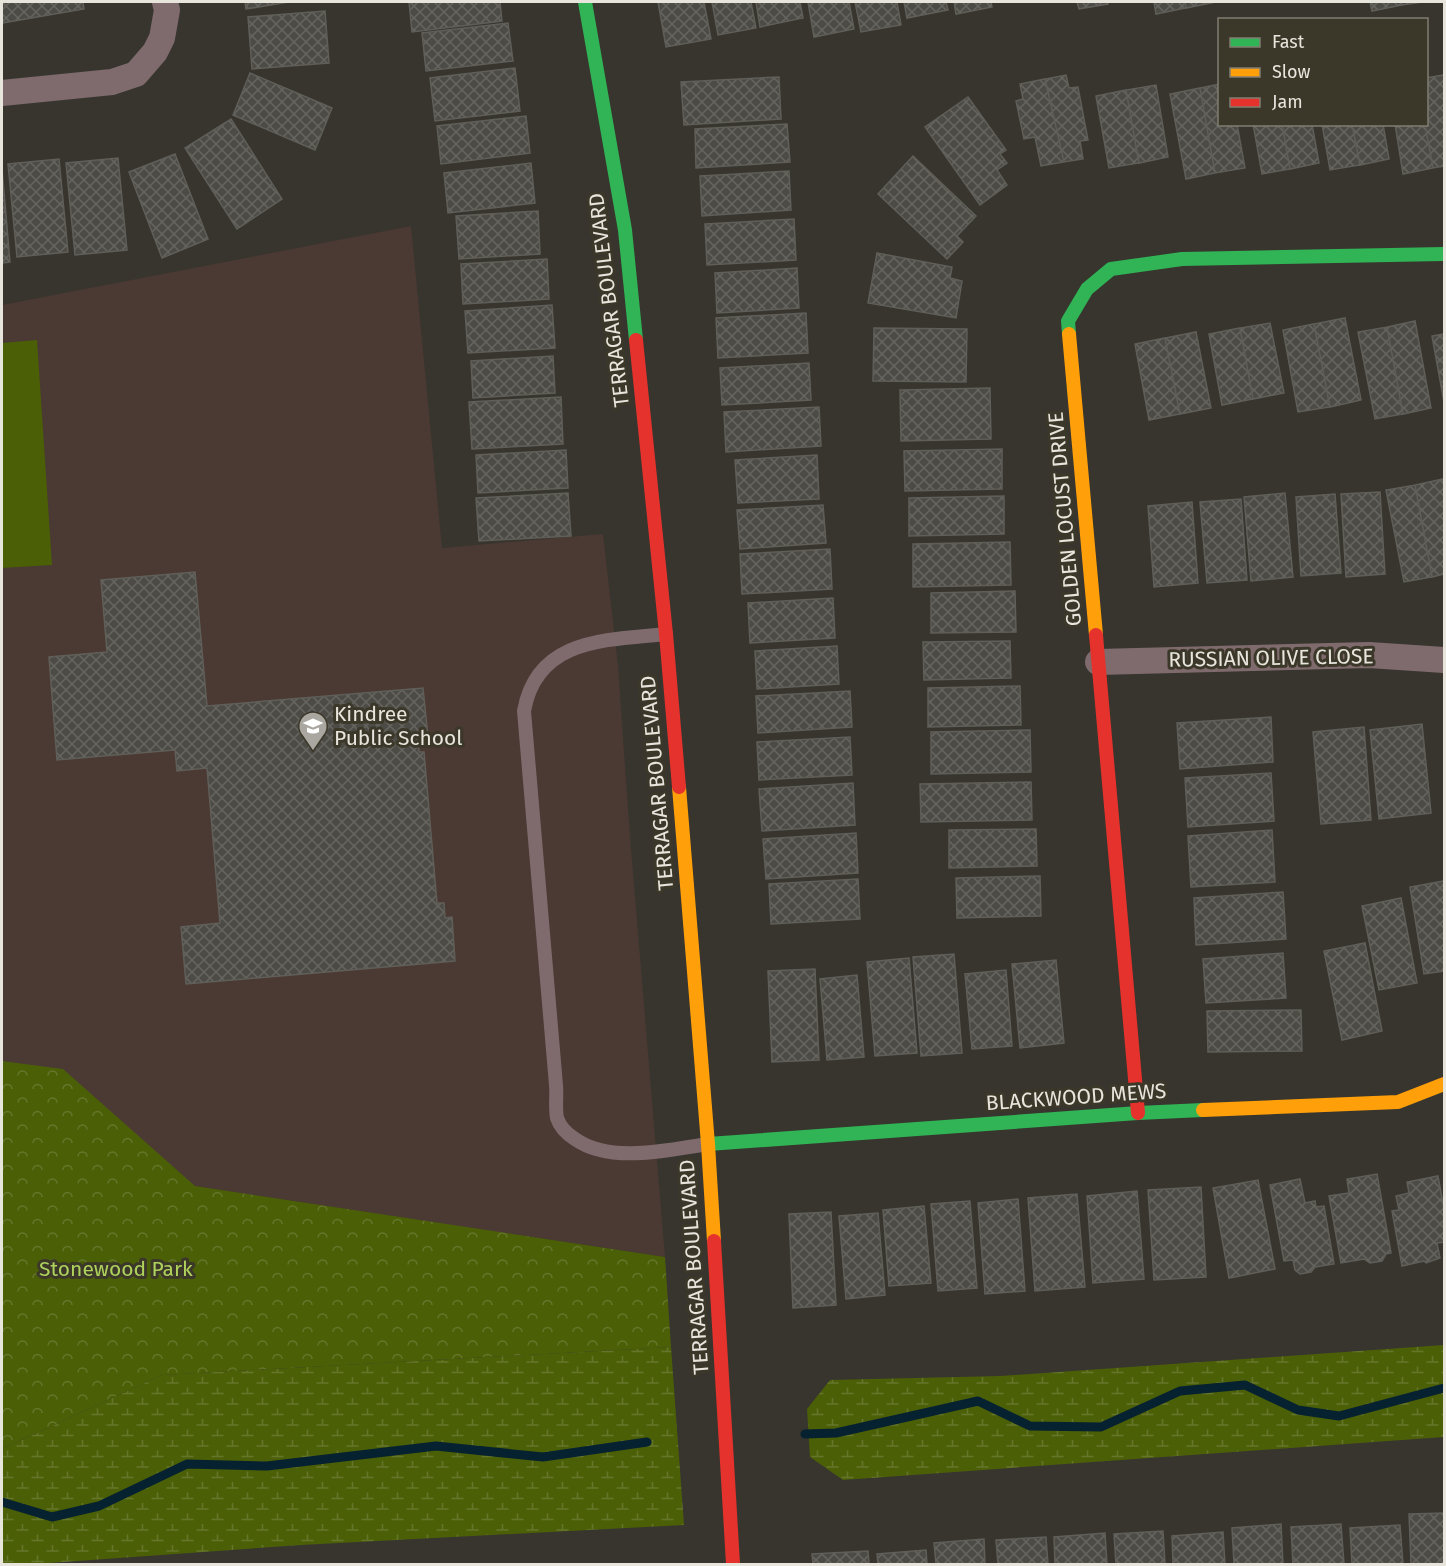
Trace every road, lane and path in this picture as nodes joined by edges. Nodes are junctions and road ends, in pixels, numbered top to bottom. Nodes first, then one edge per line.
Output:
1 (165, 2) edge
2 (585, 2) edge
3 (2, 93) edge
4 (1444, 254) edge
5 (666, 634) junction
6 (1444, 660) edge
7 (1098, 662) junction
8 (1444, 1083) edge
9 (1138, 1113) junction
10 (708, 1144) junction
11 (733, 1564) edge

1 - 3 street
2 - 5 street, TERRAGAR BOULEVARD
4 - 7 street, GOLDEN LOCUST DRIVE
5 - 10 street, TERRAGAR BOULEVARD
5 - 10 lane
6 - 7 street, RUSSIAN OLIVE CLOSE
7 - 9 street, GOLDEN LOCUST DRIVE
8 - 9 street, BLACKWOOD MEWS
9 - 10 street, BLACKWOOD MEWS
10 - 11 street, TERRAGAR BOULEVARD

